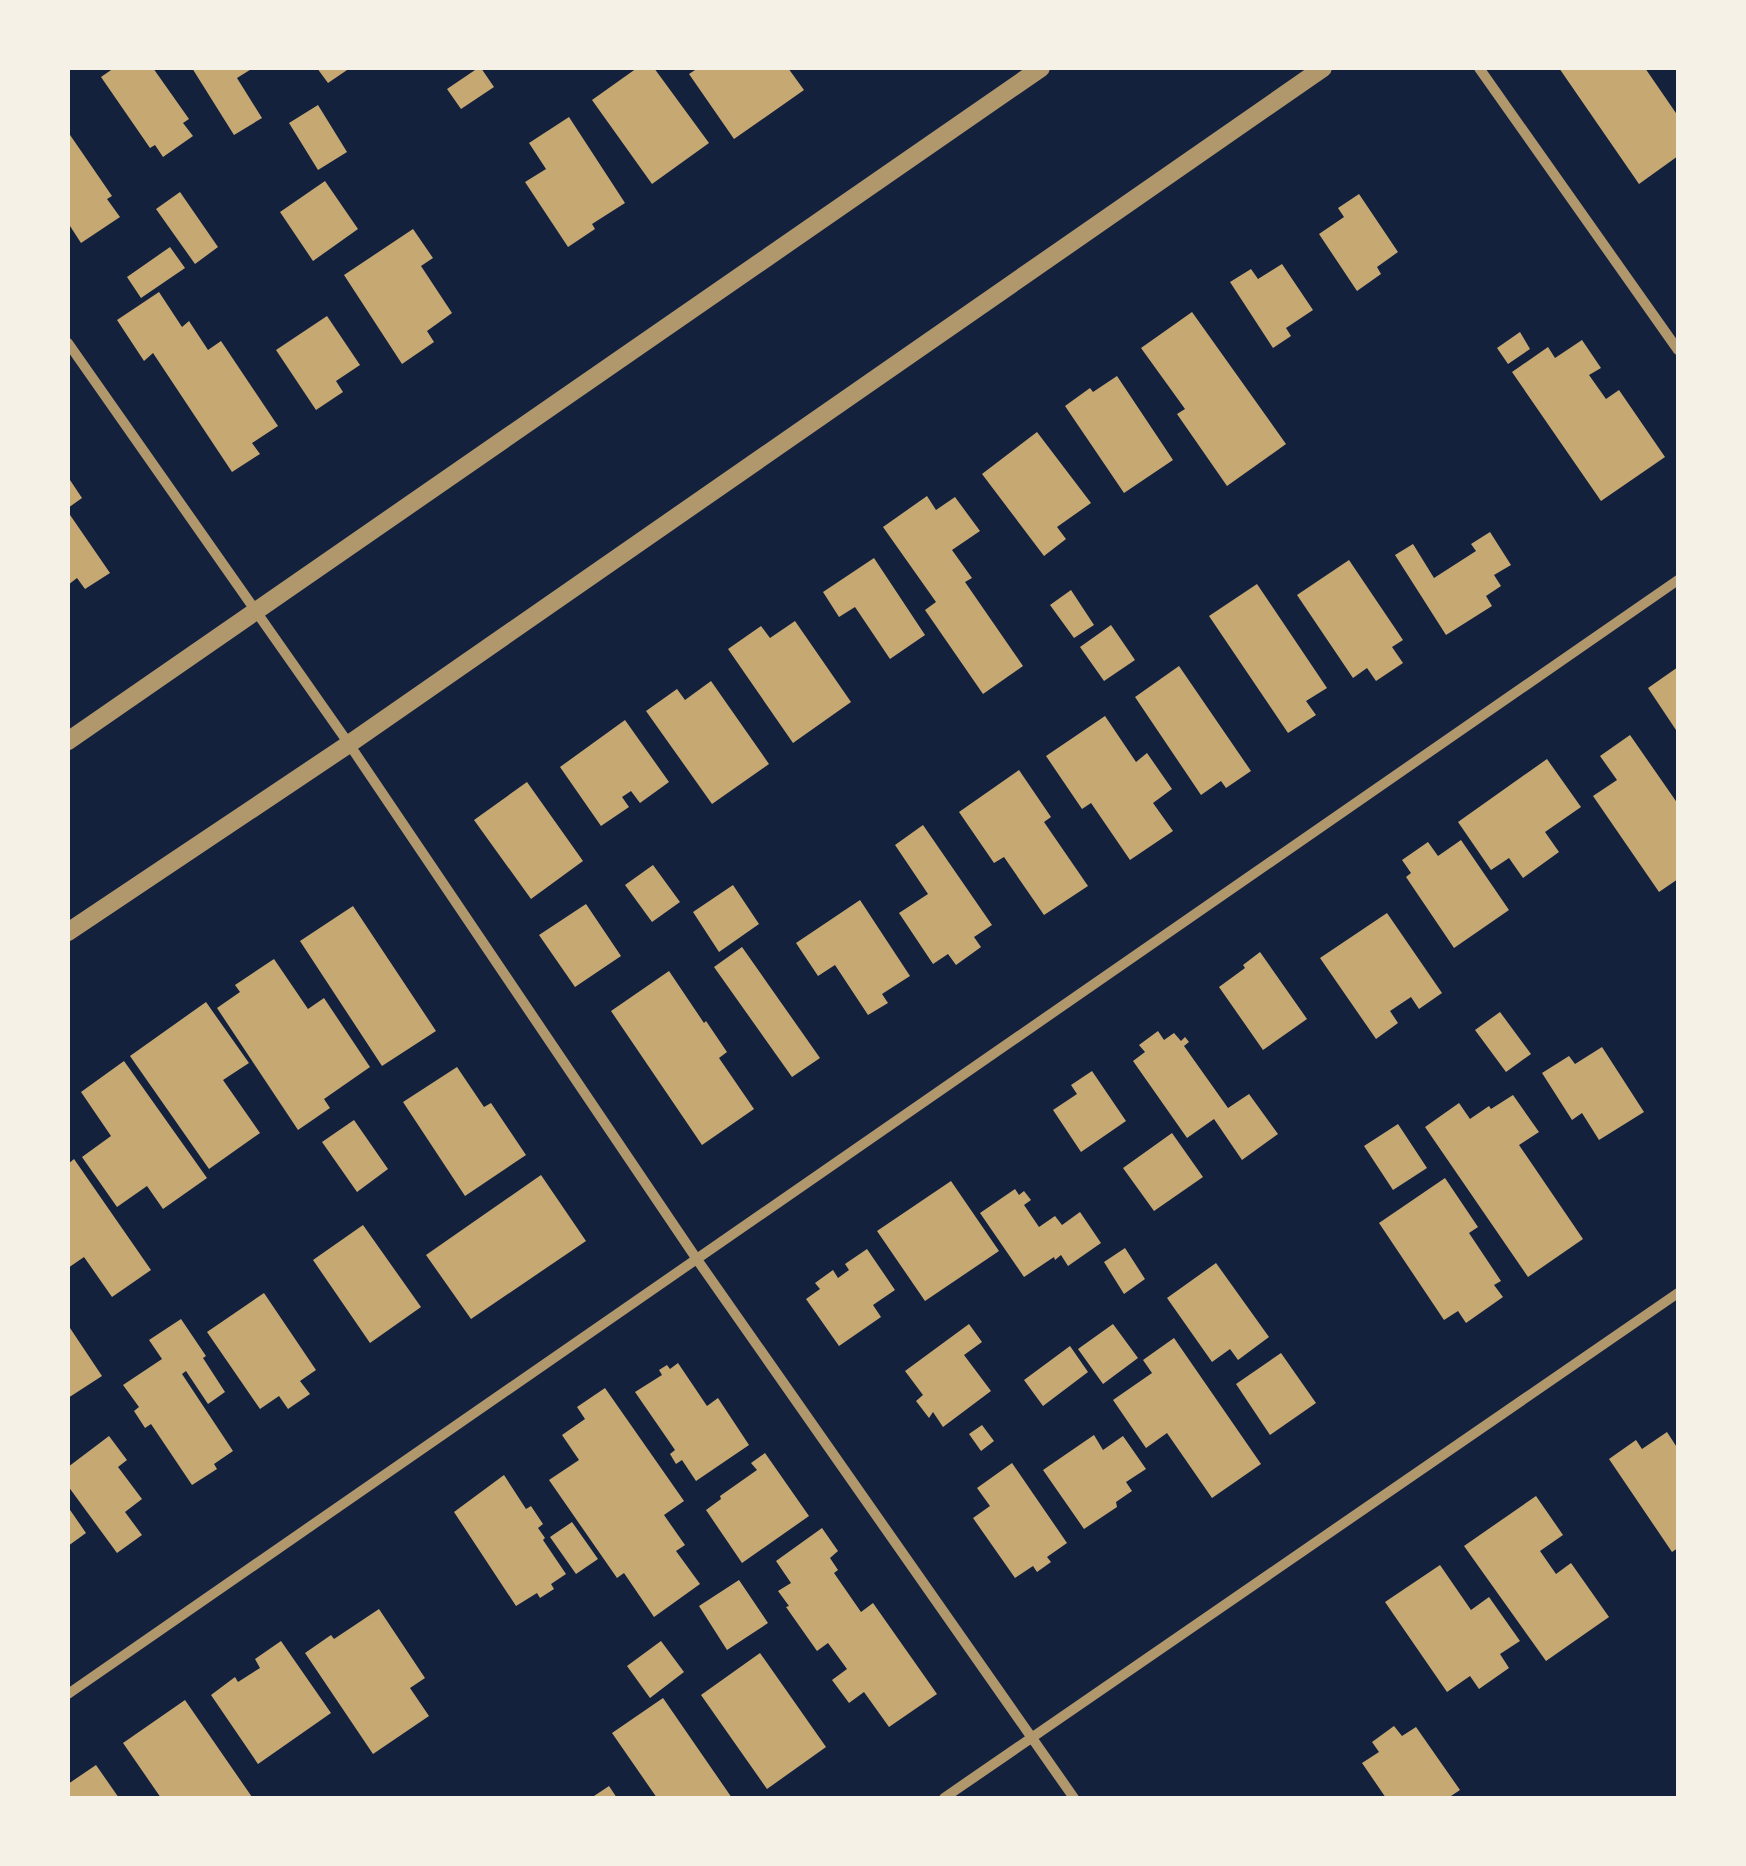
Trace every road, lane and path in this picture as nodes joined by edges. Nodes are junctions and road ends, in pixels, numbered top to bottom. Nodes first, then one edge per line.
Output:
1 (1041, 68) edge
2 (1323, 68) edge
3 (1479, 68) edge
4 (68, 343) edge
5 (1678, 350) edge
6 (1678, 580) edge
7 (255, 609) junction
8 (68, 741) edge
9 (349, 744) junction
10 (68, 932) edge
11 (696, 1258) junction
12 (1678, 1293) edge
13 (68, 1694) edge
14 (1033, 1739) junction
15 (944, 1798) edge
16 (1074, 1798) edge

1 - 7 street
2 - 9 street
3 - 5 street
4 - 7 street
6 - 11 street
7 - 8 street
7 - 9 street
9 - 10 street
9 - 11 street
11 - 13 street
11 - 14 street
12 - 14 street
14 - 15 street
14 - 16 street

